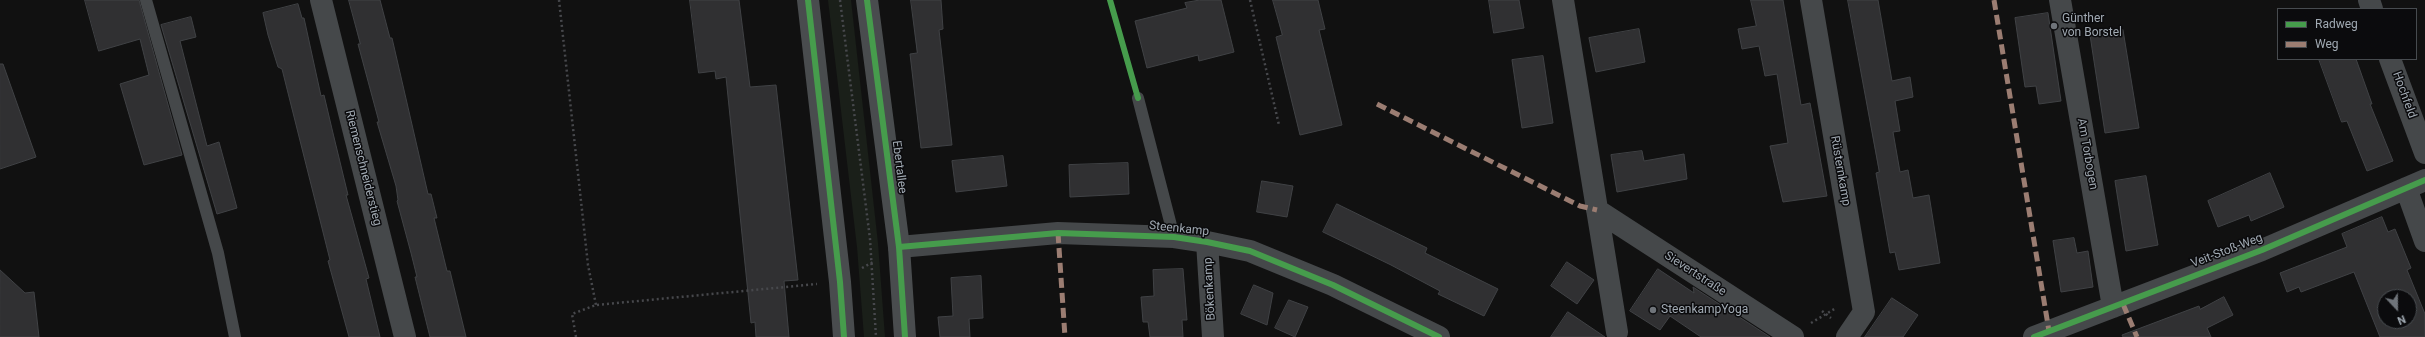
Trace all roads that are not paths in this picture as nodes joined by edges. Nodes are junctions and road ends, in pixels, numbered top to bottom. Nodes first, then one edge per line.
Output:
1 (146, 0) edge
2 (322, 0) edge
3 (808, 0) edge
4 (867, 0) edge
5 (1563, 0) edge
6 (1811, 0) edge
7 (2060, 0) edge
8 (2390, 60) edge
9 (1138, 98) dead end
10 (2425, 153) edge
11 (2415, 184) edge
12 (1597, 210) junction
13 (1174, 237) junction
14 (2425, 241) edge
15 (1207, 242) junction
16 (899, 247) junction
17 (2113, 307) junction
18 (1618, 335) edge
19 (1791, 336) edge
20 (235, 337) edge
21 (405, 337) edge
22 (844, 337) edge
23 (905, 337) edge
24 (1213, 337) edge
25 (1439, 337) edge
26 (1847, 337) edge
27 (2034, 337) edge

1 - 20 lane
2 - 21 street, Riemenschneiderstieg
3 - 22 main road
4 - 16 main road, Ebertallee
5 - 12 street
6 - 26 street, Rüsternkamp
7 - 17 street, Am Torbogen
8 - 10 street, Hochfeld
9 - 13 lane
11 - 14 street
11 - 17 street, Veit-Stoß-Weg
12 - 18 street
12 - 19 street, Sievertstraße
13 - 15 street, Steenkamp
13 - 16 street, Steenkamp
15 - 24 street, Bökenkamp
15 - 25 street, Steenkamp
16 - 23 main road, Ebertallee
17 - 27 street, Veit-Stoß-Weg

